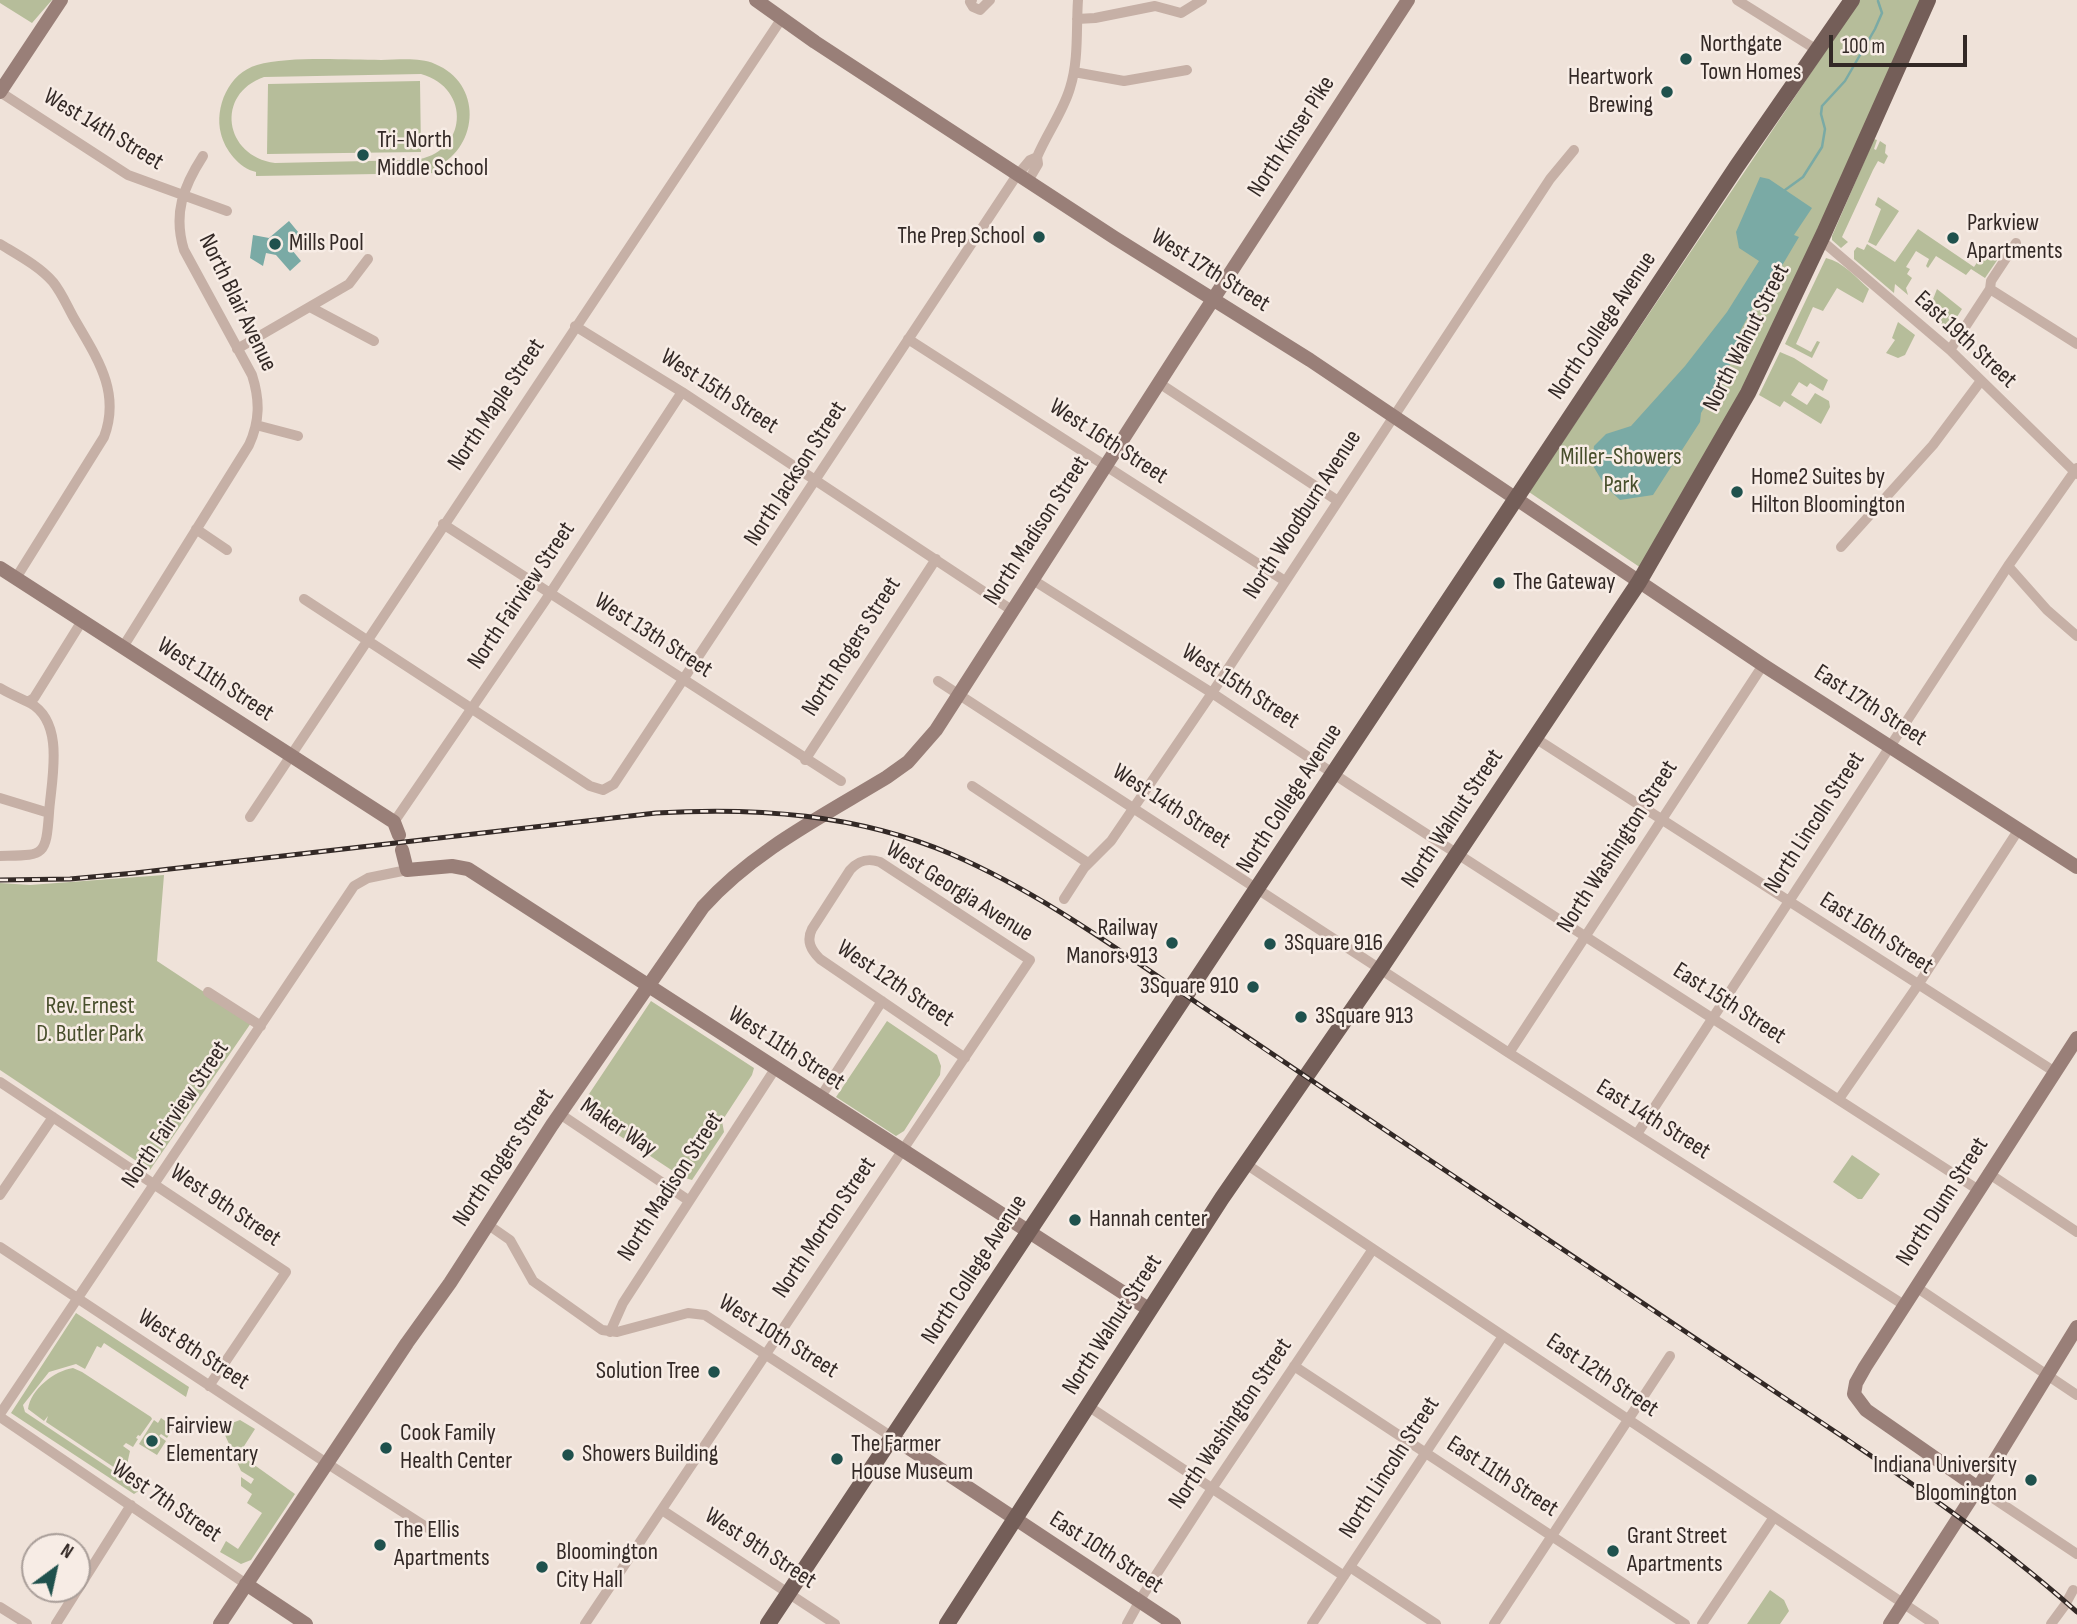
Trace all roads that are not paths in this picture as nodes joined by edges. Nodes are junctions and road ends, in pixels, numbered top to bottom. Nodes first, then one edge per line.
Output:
1 (61, 0) edge
2 (756, 0) edge
3 (972, 0) edge
4 (990, 0) edge
5 (1078, 0) edge
6 (1202, 0) edge
7 (1408, 0) edge
8 (1737, 0) edge
9 (1852, 0) edge
10 (1928, 0) edge
11 (782, 18) junction
12 (1077, 19) junction
13 (1817, 50) junction
14 (1187, 70) dead end
15 (1074, 72) junction
16 (0, 92) edge
17 (1574, 150) dead end
18 (203, 156) dead end
19 (1023, 178) junction
20 (182, 194) junction
21 (227, 211) dead end
22 (1821, 240) junction
23 (2016, 243) dead end
24 (0, 244) edge
25 (368, 259) dead end
26 (1990, 289) junction
27 (1213, 299) junction
28 (310, 307) junction
29 (575, 326) junction
30 (908, 339) junction
31 (374, 341) dead end
32 (2077, 344) edge
33 (237, 349) junction
34 (1950, 350) junction
35 (1980, 382) junction
36 (1159, 383) junction
37 (682, 392) junction
38 (1393, 416) junction
39 (256, 425) junction
40 (298, 436) dead end
41 (1107, 466) junction
42 (2076, 471) edge
43 (816, 482) junction
44 (1516, 499) junction
45 (1338, 501) junction
46 (443, 524) junction
47 (196, 529) junction
48 (1841, 547) dead end
49 (227, 550) dead end
50 (936, 559) junction
51 (2008, 566) junction
52 (0, 568) edge
53 (16, 578) junction
54 (1033, 580) junction
55 (1285, 581) junction
56 (1639, 582) junction
57 (550, 594) junction
58 (304, 599) dead end
59 (1013, 611) junction
60 (82, 621) junction
61 (2077, 636) edge
62 (366, 640) junction
63 (123, 647) junction
64 (1763, 665) junction
65 (683, 681) junction
66 (938, 681) dead end
67 (0, 688) edge
68 (1212, 693) junction
69 (959, 697) junction
70 (29, 702) junction
71 (471, 709) junction
72 (1535, 738) junction
73 (1891, 746) junction
74 (289, 755) junction
75 (806, 760) junction
76 (1333, 774) junction
77 (887, 777) joint
78 (841, 781) dead end
79 (972, 786) dead end
80 (0, 798) edge
81 (1133, 807) junction
82 (49, 813) junction
83 (250, 817) dead end
84 (1661, 819) junction
85 (396, 828) joint
86 (2019, 829) junction
87 (402, 850) dead end
88 (1458, 855) junction
89 (0, 856) edge
90 (866, 860) joint
91 (1088, 863) junction
92 (2077, 867) edge
93 (407, 870) junction
94 (1258, 889) junction
95 (1064, 899) dead end
96 (1788, 902) junction
97 (1585, 936) junction
98 (1030, 960) joint
99 (1381, 968) junction
100 (1917, 985) junction
101 (648, 986) junction
102 (208, 992) dead end
103 (882, 1001) junction
104 (1713, 1018) junction
105 (261, 1026) junction
106 (2077, 1038) edge
107 (1509, 1053) junction
108 (965, 1058) junction
109 (775, 1069) junction
110 (2055, 1072) junction
111 (0, 1082) edge
112 (820, 1098) junction
113 (1839, 1099) junction
114 (560, 1114) junction
115 (53, 1117) junction
116 (1637, 1134) junction
117 (902, 1151) junction
118 (1246, 1164) junction
119 (1988, 1173) junction
120 (155, 1184) junction
121 (1977, 1189) junction
122 (0, 1195) edge
123 (688, 1200) junction
124 (487, 1224) junction
125 (1028, 1231) junction
126 (2077, 1232) edge
127 (0, 1247) edge
128 (1373, 1249) junction
129 (1916, 1287) junction
130 (78, 1299) junction
131 (1905, 1305) junction
132 (1150, 1310) junction
133 (2077, 1327) edge
134 (610, 1332) junction
135 (1503, 1336) junction
136 (765, 1356) junction
137 (1670, 1356) dead end
138 (1294, 1366) junction
139 (2048, 1374) junction
140 (209, 1386) junction
141 (2077, 1395) edge
142 (1088, 1406) junction
143 (0, 1415) edge
144 (1629, 1420) junction
145 (892, 1437) junction
146 (1426, 1452) junction
147 (328, 1464) junction
148 (1978, 1488) junction
149 (1213, 1489) junction
150 (131, 1505) junction
151 (662, 1510) junction
152 (1774, 1517) junction
153 (1014, 1519) junction
154 (434, 1532) dead end
155 (1552, 1535) junction
156 (2077, 1554) edge
157 (1347, 1571) junction
158 (246, 1584) junction
159 (2075, 1587) edge
160 (789, 1592) junction
161 (1139, 1602) junction
162 (1903, 1604) junction
163 (0, 1606) edge
164 (27, 1624) edge
165 (55, 1624) edge
166 (220, 1624) edge
167 (306, 1624) edge
168 (585, 1624) edge
169 (768, 1624) edge
170 (835, 1624) edge
171 (947, 1624) edge
172 (1127, 1624) edge
173 (1174, 1624) edge
174 (1312, 1624) edge
175 (1436, 1624) edge
176 (1494, 1624) edge
177 (1685, 1624) edge
178 (1702, 1624) edge
179 (1890, 1624) edge
180 (1934, 1624) edge
181 (2051, 1624) edge

1 - 16 street
2 - 11 street, West 17th Street
3 - 4 street
5 - 12 street
6 - 12 street
7 - 27 street, North Kinser Pike
8 - 13 street
9 - 13 main road, North College Avenue
10 - 22 main road, North Walnut Street
11 - 19 street, West 17th Street
11 - 29 street, North Maple Street
12 - 15 street
13 - 44 main road, North College Avenue
14 - 15 street
15 - 19 street, North Jackson Street
16 - 20 street, West 14th Street
17 - 38 street, North Woodburn Avenue
18 - 20 street, North Blair Avenue
19 - 27 street, West 17th Street
19 - 30 street, North Jackson Street
20 - 21 street, West 14th Street
20 - 33 street, North Blair Avenue
22 - 34 street, East 19th Street
22 - 56 main road, North Walnut Street
23 - 26 street
24 - 53 street
25 - 28 street
26 - 32 street
26 - 34 street
27 - 36 street, North Madison Street
27 - 38 street, West 17th Street
28 - 31 street
28 - 33 street
29 - 37 street, West 15th Street
29 - 46 street, North Maple Street
30 - 41 street, West 16th Street
30 - 43 street, North Jackson Street
33 - 39 street, North Blair Avenue
34 - 35 street, East 19th Street
35 - 42 street, East 19th Street
35 - 48 street
36 - 41 street, North Madison Street
36 - 45 street
37 - 43 street, West 15th Street
37 - 57 street, North Fairview Street
38 - 44 street, West 17th Street
38 - 45 street, North Woodburn Avenue
39 - 40 street
39 - 47 street, North Blair Avenue
41 - 54 street, North Madison Street
41 - 55 street, West 16th Street
42 - 51 street, North Lincoln Street
43 - 50 street, West 15th Street
43 - 65 street, North Jackson Street
44 - 56 street, West 17th Street
44 - 76 main road, North College Avenue
45 - 55 street, North Woodburn Avenue
46 - 57 street, West 13th Street
46 - 62 street, North Maple Street
47 - 49 street
47 - 63 street, North Blair Avenue
50 - 59 street, West 15th Street
50 - 75 street, North Rogers Street
51 - 61 street
51 - 73 street, North Lincoln Street
52 - 53 street, West 11th Street
53 - 60 street, West 11th Street
54 - 59 street, North Madison Street
54 - 68 street, West 15th Street
55 - 68 street, North Woodburn Avenue
56 - 64 street, East 17th Street
56 - 72 main road, North Walnut Street
57 - 65 street, West 13th Street
57 - 71 street, North Fairview Street
58 - 62 street
59 - 69 street, North Madison Street
60 - 63 street, West 11th Street
60 - 70 street
62 - 71 street
62 - 74 street, North Maple Street
63 - 74 street, West 11th Street
64 - 73 street, East 17th Street
64 - 84 street, North Washington Street
65 - 71 street, North Jackson Street
65 - 75 street, West 13th Street
66 - 69 street, West 14th Street
67 - 70 street
68 - 76 street, West 15th Street
68 - 81 street, North Woodburn Avenue
69 - 77 street, North Madison Street
69 - 81 street, West 14th Street
70 - 82 street
71 - 85 street, North Fairview Street
72 - 84 street, East 16th Street
72 - 88 main road, North Walnut Street
73 - 86 street, East 17th Street
73 - 96 street, North Lincoln Street
74 - 83 street, North Maple Street
74 - 85 street, West 11th Street
75 - 78 street, West 13th Street
76 - 88 street, West 15th Street
76 - 94 main road, North College Avenue
77 - 101 street, North Rogers Street
79 - 91 street
80 - 82 street
81 - 91 street, North Woodburn Avenue
81 - 94 street, West 14th Street
82 - 89 street
84 - 96 street, East 16th Street
84 - 97 street, North Washington Street
86 - 92 street, East 17th Street
86 - 100 street
87 - 93 street
88 - 97 street, East 15th Street
88 - 99 main road, North Walnut Street
90 - 98 street, West Georgia Avenue
90 - 103 street, West 12th Street
91 - 95 street, North Woodburn Avenue
93 - 101 street, West 11th Street
93 - 105 street, North Fairview Street
94 - 99 street, West 14th Street
94 - 125 main road, North College Avenue
96 - 100 street, East 16th Street
96 - 104 street, North Lincoln Street
97 - 104 street, East 15th Street
97 - 107 street, North Washington Street
98 - 108 street, North Morton Street
99 - 107 street, East 14th Street
99 - 118 main road, North Walnut Street
100 - 110 street, East 16th Street
100 - 113 street
101 - 109 street, West 11th Street
101 - 114 street, North Rogers Street
102 - 105 street
103 - 108 street, West 12th Street
103 - 112 street
104 - 113 street, East 15th Street
104 - 116 street, North Lincoln Street
105 - 120 street, North Fairview Street
106 - 110 street, North Dunn Street
107 - 116 street, East 14th Street
108 - 117 street, North Morton Street
109 - 112 street, West 11th Street
109 - 123 street, North Madison Street
110 - 119 street, North Dunn Street
111 - 115 street, West 9th Street
112 - 117 street, West 11th Street
113 - 121 street, East 15th Street
114 - 123 street, Maker Way
114 - 124 street, North Rogers Street
115 - 120 street, West 9th Street
115 - 122 street
116 - 131 street, East 14th Street
117 - 125 street, West 11th Street
117 - 136 street, North Morton Street
118 - 128 street, East 12th Street
118 - 132 main road, North Walnut Street
119 - 121 street, North Dunn Street
119 - 126 street
120 - 130 street, North Fairview Street
120 - 140 street, West 9th Street
121 - 129 street, North Dunn Street
123 - 134 street, North Madison Street
124 - 134 street
124 - 147 street, North Rogers Street
125 - 132 street, West 11th Street
125 - 145 main road, North College Avenue
127 - 130 street, West 8th Street
128 - 135 street, East 12th Street
128 - 138 street, North Washington Street
129 - 131 street, North Dunn Street
129 - 139 street
130 - 140 street, West 8th Street
130 - 143 street, North Fairview Street
131 - 148 street, North Dunn Street
132 - 142 main road, North Walnut Street
133 - 139 street
134 - 136 street, West 10th Street
135 - 144 street, East 12th Street
135 - 146 street, North Lincoln Street
136 - 145 street, West 10th Street
136 - 151 street, North Morton Street
137 - 144 street
138 - 146 street, East 11th Street
138 - 149 street, North Washington Street
139 - 141 street
139 - 148 street
140 - 147 street, West 8th Street
142 - 149 street
142 - 153 main road, North Walnut Street
143 - 150 street, West 7th Street
144 - 152 street, East 12th Street
144 - 155 street
145 - 153 street, West 10th Street
145 - 160 main road, North College Avenue
146 - 155 street, East 11th Street
146 - 157 street, North Lincoln Street
147 - 154 street, West 8th Street
147 - 158 street, North Rogers Street
148 - 156 street
148 - 162 street
149 - 157 street
149 - 161 street, North Washington Street
150 - 158 street, West 7th Street
150 - 165 street
151 - 160 street, West 9th Street
151 - 168 street, North Morton Street
152 - 162 street, East 12th Street
152 - 178 street
153 - 161 street, East 10th Street
153 - 171 main road, North Walnut Street
155 - 176 street
155 - 177 street, East 11th Street
157 - 174 street, North Lincoln Street
157 - 175 street
158 - 166 street, North Rogers Street
158 - 167 street, West 7th Street
159 - 181 street
160 - 169 main road, North College Avenue
160 - 170 street, West 9th Street
161 - 172 street, North Washington Street
161 - 173 street, East 10th Street
162 - 179 street
162 - 180 street, East 12th Street
163 - 164 street

